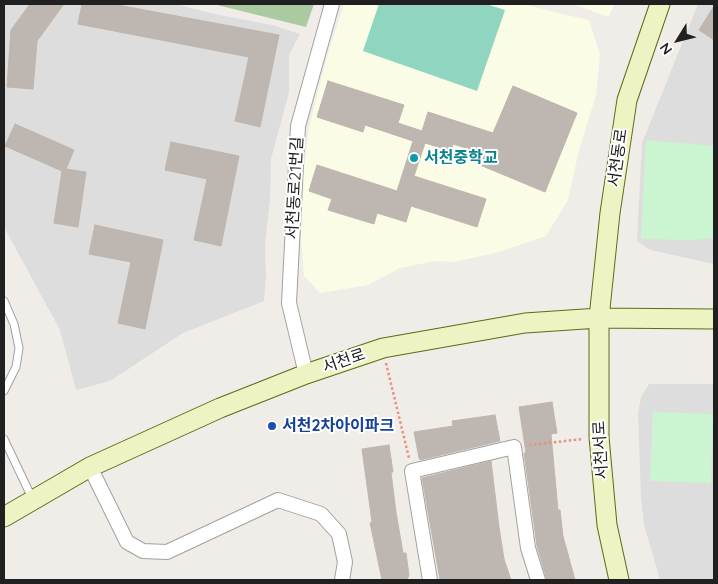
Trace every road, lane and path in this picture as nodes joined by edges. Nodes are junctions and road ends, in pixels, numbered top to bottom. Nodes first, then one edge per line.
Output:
1 (332, 4) edge
2 (660, 4) edge
3 (4, 301) edge
4 (599, 318) junction
5 (714, 319) edge
6 (383, 348) junction
7 (306, 374) junction
8 (4, 391) edge
9 (599, 437) junction
10 (4, 439) edge
11 (514, 447) junction
12 (90, 467) junction
13 (412, 471) junction
14 (33, 500) junction
15 (6, 516) edge
16 (342, 580) edge
17 (430, 580) edge
18 (538, 580) edge
19 (619, 580) edge

1 - 7 street, 서천동로21번길
2 - 4 street, 서천동로
3 - 8 lane
4 - 5 street, 서천로
4 - 6 street, 서천로
4 - 9 street, 서천서로
6 - 7 street, 서천로
6 - 13 path
7 - 12 street, 서천로
9 - 11 path
9 - 19 street, 서천서로
10 - 14 lane
11 - 13 street
11 - 18 street
12 - 14 street, 서천로
12 - 16 street
13 - 17 street
14 - 15 street, 서천로

